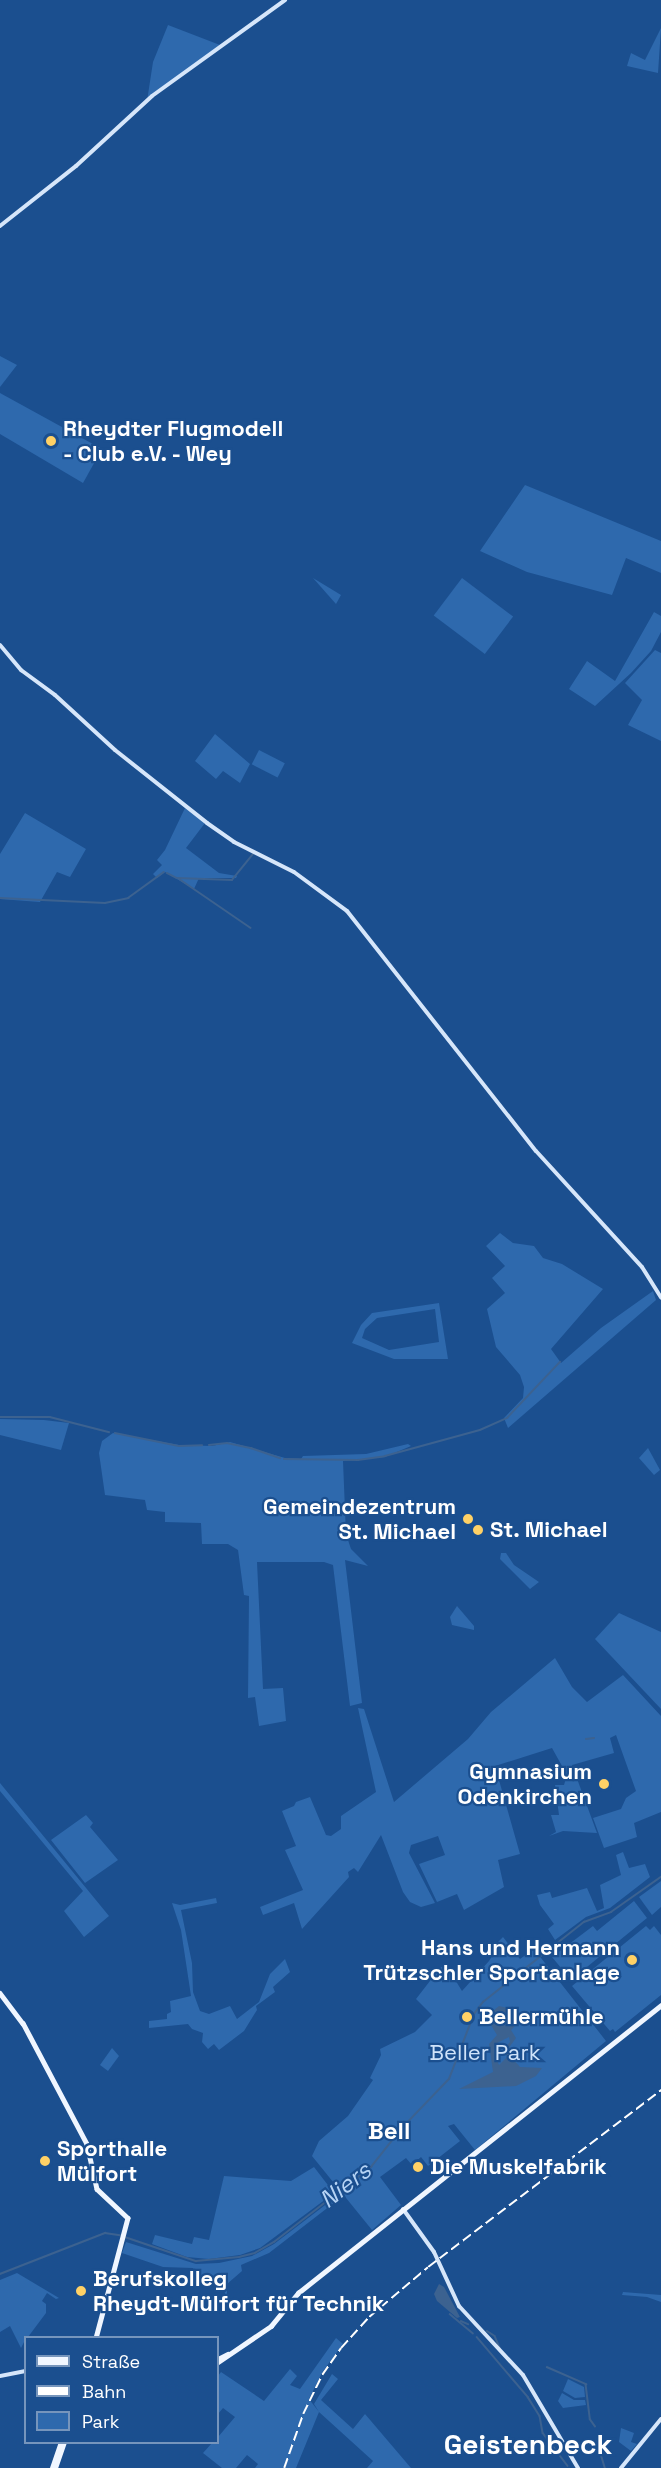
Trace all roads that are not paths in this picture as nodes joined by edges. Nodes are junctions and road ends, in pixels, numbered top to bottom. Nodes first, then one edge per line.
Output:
1 (285, 0) edge
2 (0, 226) edge
3 (0, 645) edge
4 (661, 1297) edge
5 (0, 1992) edge
6 (661, 2005) edge
7 (403, 2209) junction
8 (96, 2336) edge
9 (219, 2359) edge
10 (24, 2371) edge
11 (0, 2376) edge
12 (661, 2419) edge
13 (62, 2444) edge
14 (54, 2468) edge
15 (578, 2468) edge
16 (621, 2468) edge

1 - 2 main road
3 - 4 main road
5 - 8 main road
6 - 7 main road
7 - 9 main road
7 - 15 main road
10 - 11 main road
12 - 16 main road
13 - 14 main road

